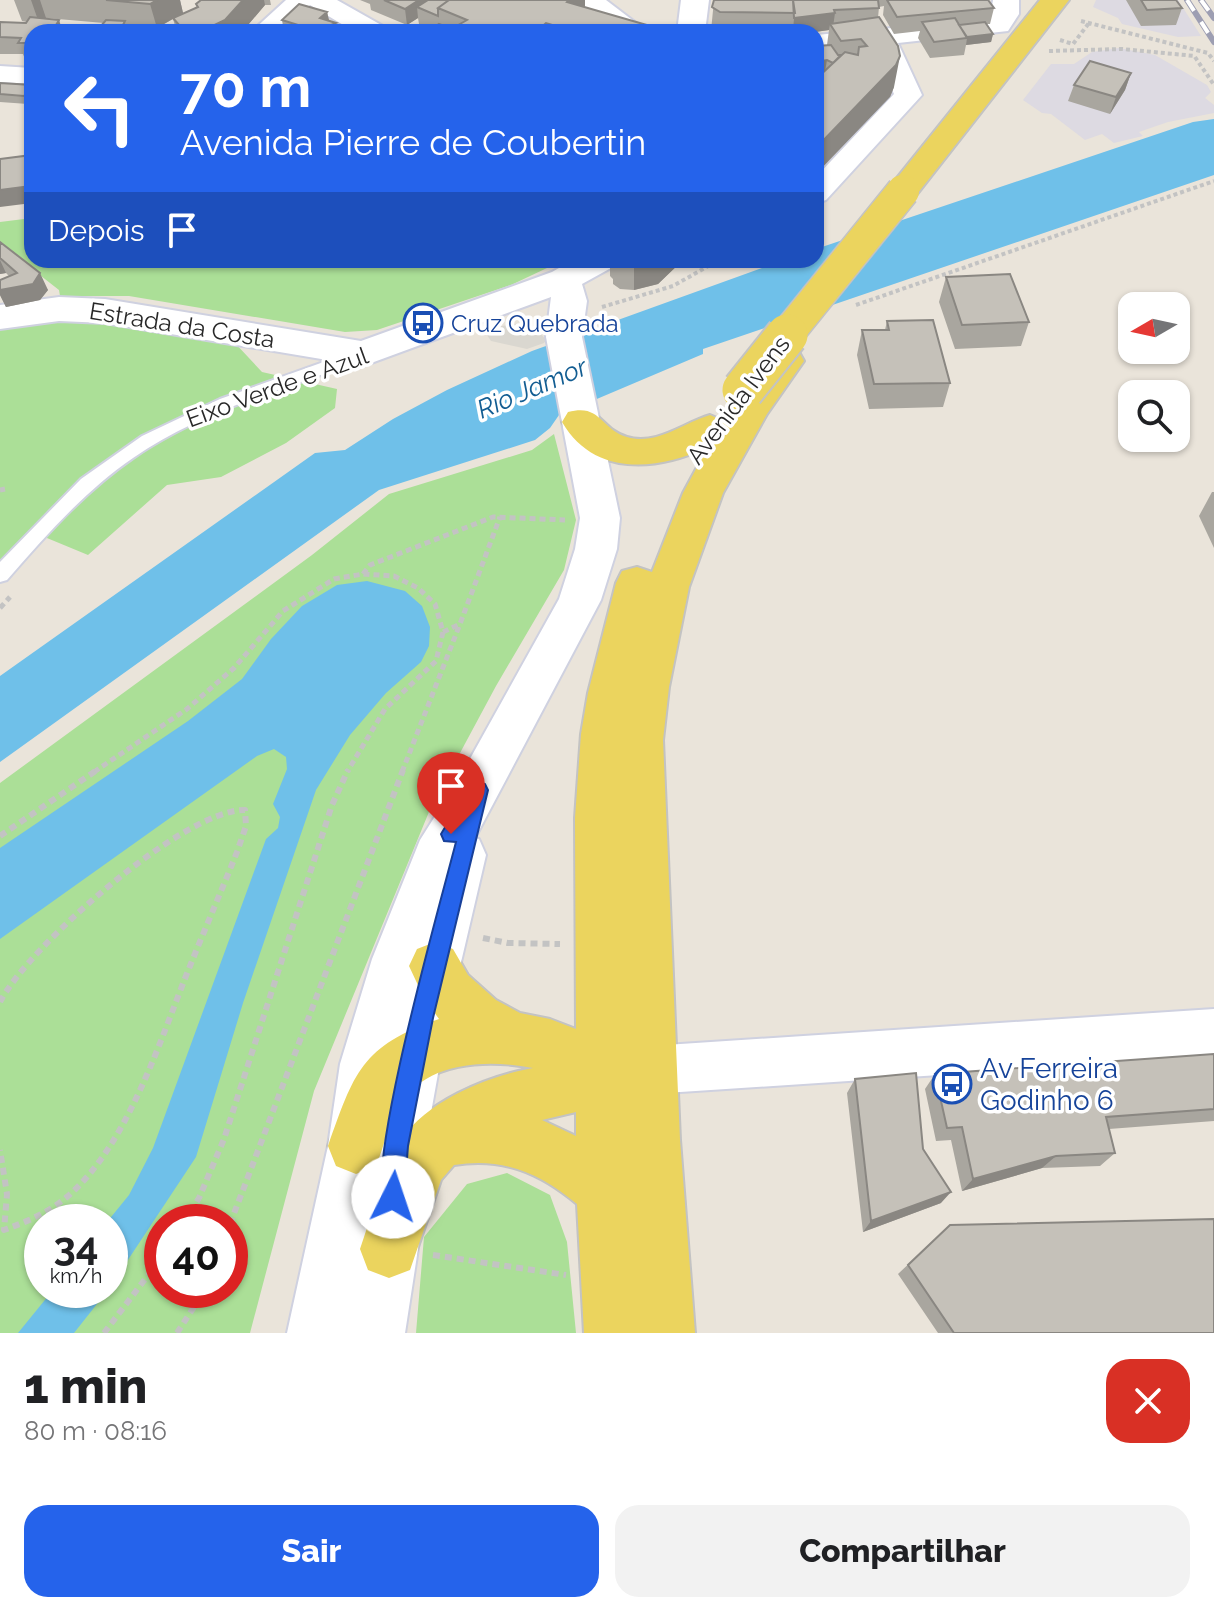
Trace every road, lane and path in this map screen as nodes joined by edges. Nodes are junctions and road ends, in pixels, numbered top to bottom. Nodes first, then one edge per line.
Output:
1 (301, 0) edge
2 (319, 0) edge
3 (589, 0) edge
4 (695, 0) edge
5 (1006, 0) edge
6 (1055, 0) edge
7 (1082, 15) edge
8 (273, 24) edge
9 (360, 24) edge
10 (624, 24) edge
11 (692, 24) edge
12 (882, 37) junction
13 (824, 42) edge
14 (1073, 44) dead end
15 (1190, 49) junction
16 (1040, 51) junction
17 (1195, 56) junction
18 (1214, 61) edge
19 (0, 74) edge
20 (24, 76) edge
21 (1214, 85) edge
22 (1214, 181) edge
23 (824, 185) edge
24 (585, 268) edge
25 (705, 268) edge
26 (564, 280) junction
27 (523, 295) junction
28 (855, 305) dead end
29 (596, 314) dead end
30 (0, 317) edge
31 (564, 337) junction
32 (363, 354) junction
33 (581, 422) junction
34 (710, 429) junction
35 (500, 517) junction
36 (576, 520) dead end
37 (363, 574) junction
38 (0, 575) edge
39 (21, 586) dead end
40 (0, 608) edge
41 (460, 624) junction
42 (443, 632) junction
43 (478, 790) junction
44 (0, 836) edge
45 (602, 945) junction
46 (440, 948) junction
47 (0, 1002) edge
48 (1214, 1033) edge
49 (516, 1040) junction
50 (415, 1053) junction
51 (650, 1070) junction
52 (438, 1140) junction
53 (356, 1146) junction
54 (0, 1150) edge
55 (605, 1190) junction
56 (195, 1204) edge
57 (237, 1204) edge
58 (2, 1232) edge
59 (389, 1249) junction
60 (144, 1281) edge
61 (193, 1308) edge
62 (612, 1308) edge
63 (104, 1333) edge
64 (177, 1333) edge
65 (317, 1333) edge
66 (375, 1333) edge
67 (665, 1333) edge

1 - 8 street
2 - 9 street
3 - 10 street
4 - 11 street
5 - 12 street
6 - 34 main road, Avenida Ivens, bridge
7 - 14 path
7 - 15 path
7 - 16 main road, Avenida Ivens
12 - 13 street
12 - 23 street
15 - 17 path
15 - 18 path
16 - 17 path
16 - 51 main road, Avenida Ivens
17 - 21 path
19 - 20 street
22 - 28 path
24 - 26 street
25 - 29 path
26 - 27 street
26 - 31 street
27 - 31 street
27 - 32 street
30 - 32 street, Estrada da Costa
31 - 33 street
32 - 38 lane
33 - 34 main road
33 - 43 street
34 - 45 main road, Avenida Ivens
35 - 36 path
35 - 37 path
35 - 41 path
37 - 42 path
37 - 44 path
39 - 40 path
41 - 42 path
41 - 57 path
42 - 56 path
43 - 46 street
43 - 53 street
45 - 46 path
45 - 51 main road, Avenida Ivens
46 - 49 main road
46 - 50 street
47 - 58 path
48 - 51 street
49 - 50 main road
49 - 51 main road
50 - 53 main road
50 - 59 street
51 - 52 main road
51 - 55 main road
51 - 67 main road
52 - 55 main road
52 - 59 main road
53 - 65 street
54 - 58 path
55 - 62 main road
59 - 62 path
59 - 66 street
60 - 63 path
61 - 64 path

